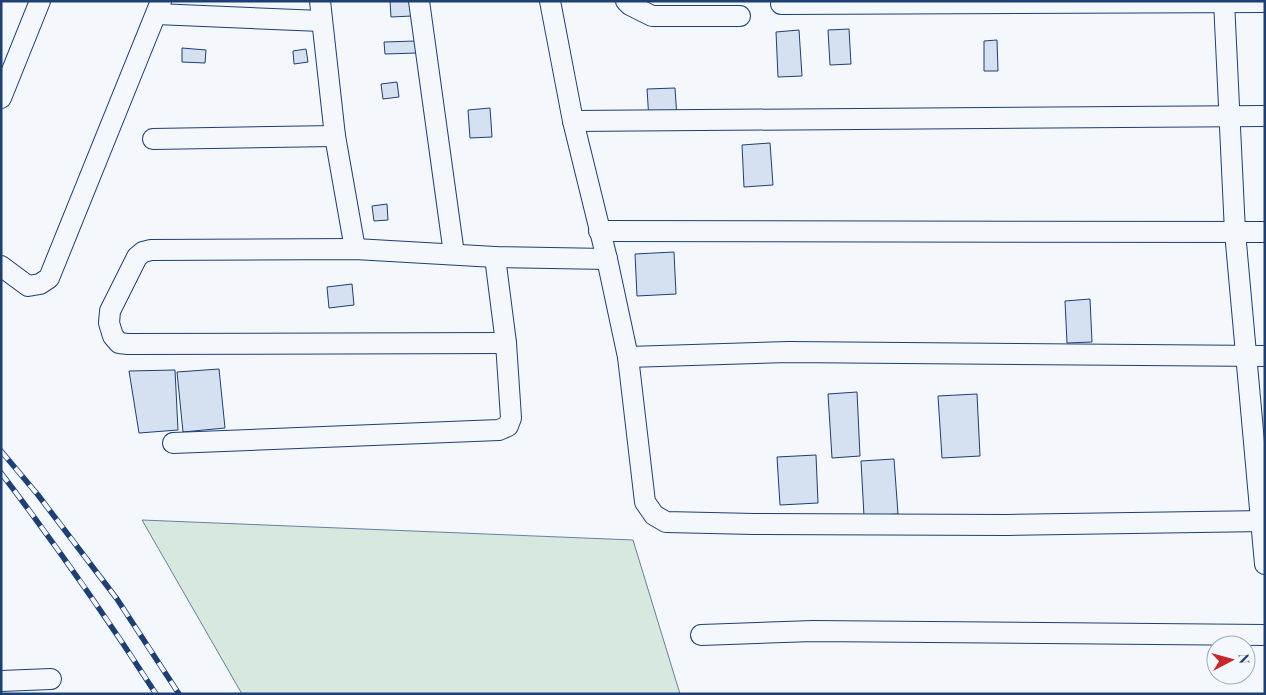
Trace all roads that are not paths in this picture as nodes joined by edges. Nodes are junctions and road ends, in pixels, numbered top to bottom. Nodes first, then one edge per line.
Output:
1 (40, 1) edge
2 (419, 1) edge
3 (550, 1) edge
4 (626, 1) edge
5 (1224, 2) edge
6 (1265, 2) edge
7 (781, 4) dead end
8 (159, 8) edge
9 (320, 11) edge
10 (740, 16) dead end
11 (1, 98) edge
12 (1230, 115) junction
13 (1265, 116) edge
14 (573, 121) junction
15 (335, 136) junction
16 (153, 139) dead end
17 (599, 231) junction
18 (1235, 232) junction
19 (1265, 232) edge
20 (355, 250) junction
21 (454, 254) junction
22 (495, 257) junction
23 (607, 259) junction
24 (1, 266) edge
25 (506, 343) junction
26 (1255, 356) edge
27 (628, 357) junction
28 (173, 443) dead end
29 (1262, 521) edge
30 (1265, 564) edge
31 (701, 635) dead end
32 (1265, 635) edge
33 (51, 679) dead end
34 (1, 681) edge

1 - 11 street
2 - 21 street
3 - 14 street
4 - 10 street
5 - 6 street
5 - 7 street
5 - 12 street
8 - 9 street
8 - 24 street
9 - 15 street
12 - 13 street
12 - 14 street
12 - 18 street
14 - 17 street
15 - 16 street
15 - 20 street
17 - 18 street
17 - 23 street
18 - 19 street
18 - 26 street
20 - 21 street
20 - 25 street
21 - 22 street
22 - 23 street
22 - 25 street
23 - 27 street
25 - 28 street
26 - 27 street
26 - 29 street
27 - 29 street
29 - 30 street
31 - 32 street
33 - 34 street

